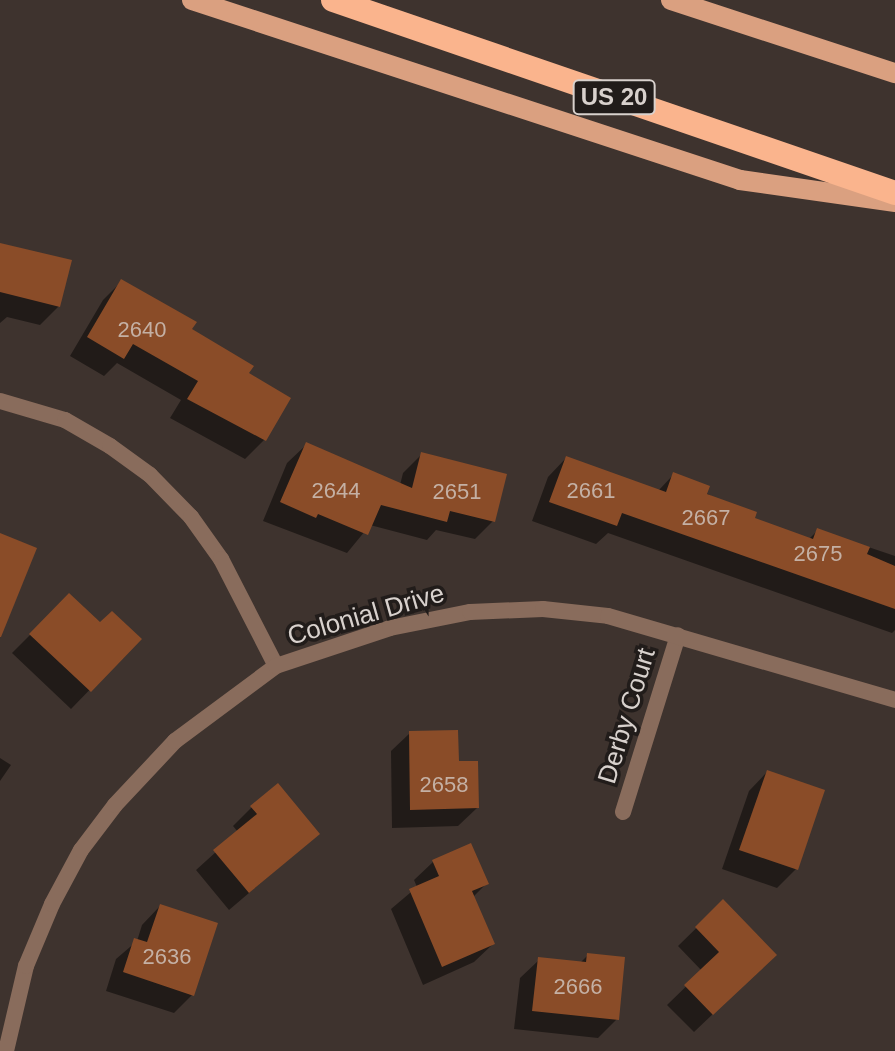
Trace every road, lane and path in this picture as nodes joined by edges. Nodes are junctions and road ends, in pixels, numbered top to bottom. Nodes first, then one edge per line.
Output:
1 (192, 0) edge
2 (333, 0) edge
3 (671, 0) edge
4 (895, 73) edge
5 (895, 193) edge
6 (895, 202) edge
7 (0, 401) edge
8 (678, 635) junction
9 (276, 666) junction
10 (895, 700) edge
11 (623, 812) dead end
12 (6, 1051) edge

1 - 6 main road
2 - 5 highway, US 20
3 - 4 main road
7 - 9 street
8 - 9 street, Colonial Drive
8 - 10 street, Colonial Drive
8 - 11 street, Derby Court
9 - 12 street, Colonial Drive

